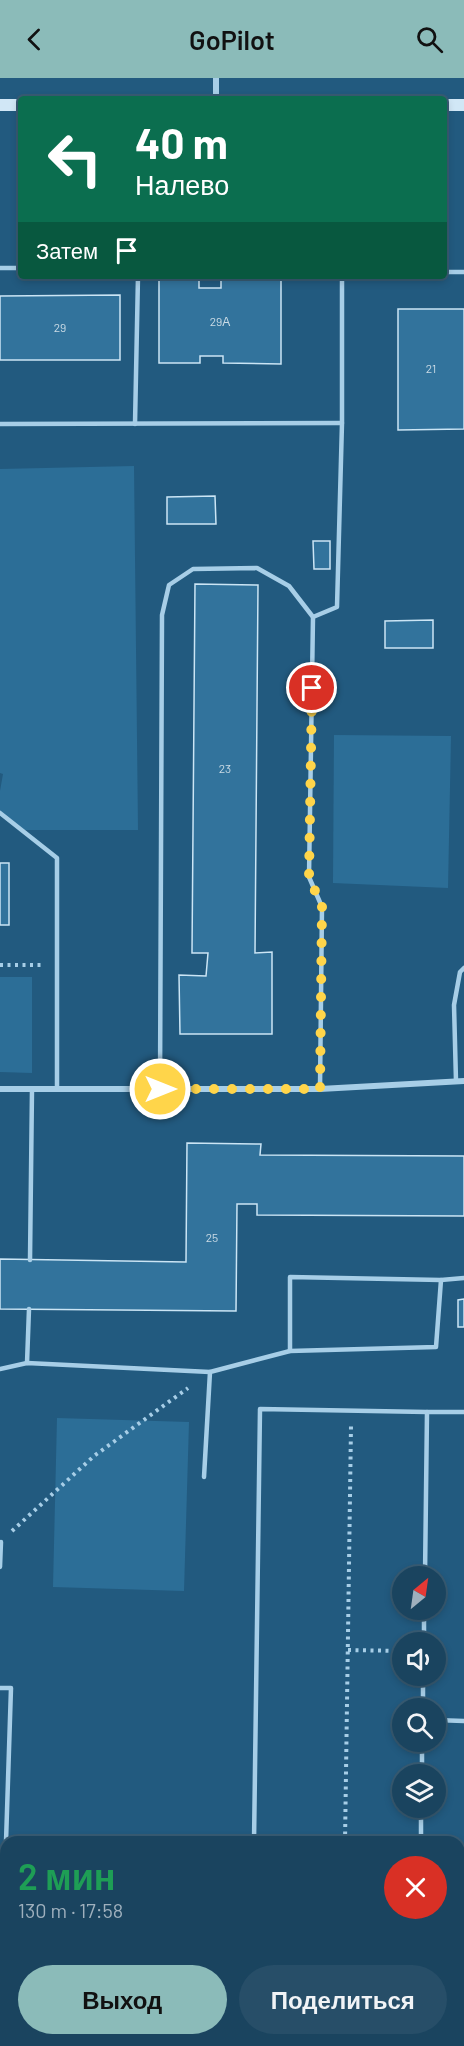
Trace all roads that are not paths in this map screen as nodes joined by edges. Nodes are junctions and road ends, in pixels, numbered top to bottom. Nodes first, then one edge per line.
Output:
1 (216, 78) edge
2 (216, 96) edge
3 (0, 105) edge
4 (18, 105) edge
5 (447, 105) edge
6 (464, 105) edge
7 (0, 268) edge
8 (18, 268) edge
9 (447, 272) edge
10 (464, 272) edge
11 (138, 279) edge
12 (342, 279) edge
13 (342, 423) junction
14 (0, 424) edge
15 (135, 424) junction
16 (313, 616) junction
17 (0, 813) edge
18 (464, 968) edge
19 (456, 1081) junction
20 (464, 1081) edge
21 (0, 1089) edge
22 (32, 1089) junction
23 (57, 1089) junction
24 (160, 1089) junction
25 (320, 1089) junction
26 (30, 1260) dead end
27 (464, 1278) edge
28 (441, 1280) junction
29 (29, 1309) dead end
30 (290, 1351) junction
31 (27, 1363) junction
32 (0, 1369) edge
33 (210, 1372) junction
34 (427, 1412) junction
35 (464, 1412) edge
36 (204, 1477) dead end
37 (1, 1542) edge
38 (425, 1566) edge
39 (0, 1567) edge
40 (0, 1688) edge
41 (446, 1720) edge
42 (464, 1721) edge
43 (422, 1818) edge
44 (6, 1836) edge
45 (254, 1836) edge
46 (421, 1836) edge

1 - 2 street
3 - 4 main road
5 - 6 main road
7 - 8 lane
9 - 10 lane
11 - 15 lane
12 - 13 lane
13 - 15 lane
13 - 16 lane
14 - 15 lane
16 - 24 lane
16 - 25 lane
17 - 23 lane
18 - 19 lane
19 - 20 street
19 - 25 street
21 - 22 street
22 - 23 street
22 - 26 lane
23 - 24 street
24 - 25 street
27 - 28 lane
28 - 30 lane
28 - 30 lane
29 - 31 lane
30 - 33 lane
31 - 32 lane
31 - 33 lane
33 - 36 lane
34 - 35 lane
34 - 38 lane
34 - 45 lane
37 - 39 lane
40 - 44 lane
41 - 42 lane
43 - 46 lane

